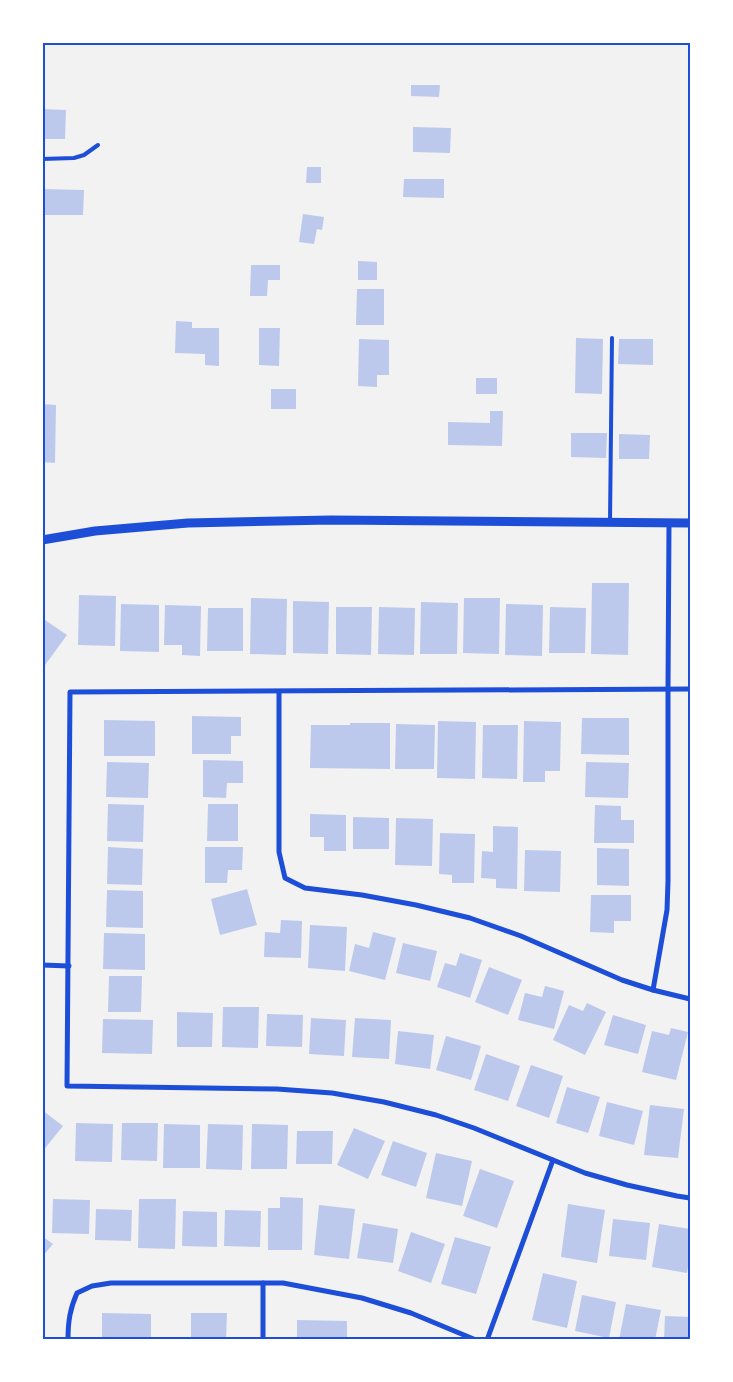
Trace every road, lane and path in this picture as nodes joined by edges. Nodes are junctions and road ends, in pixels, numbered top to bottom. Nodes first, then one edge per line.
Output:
1 (98, 145) dead end
2 (42, 159) edge
3 (612, 338) dead end
4 (610, 522) junction
5 (669, 522) junction
6 (690, 523) edge
7 (42, 540) edge
8 (668, 689) junction
9 (690, 689) edge
10 (279, 692) junction
11 (42, 965) edge
12 (68, 966) junction
13 (653, 990) junction
14 (690, 999) edge
15 (553, 1160) junction
16 (690, 1198) edge
17 (263, 1283) junction
18 (68, 1340) edge
19 (262, 1340) edge
20 (476, 1340) edge
21 (487, 1340) edge

1 - 2 lane
3 - 4 lane
4 - 5 street
4 - 7 street
5 - 6 street
5 - 8 street
8 - 9 street
8 - 10 street
8 - 13 street
10 - 12 street
10 - 13 street
11 - 12 street
12 - 15 street
13 - 14 street
15 - 16 street
15 - 21 street
17 - 18 street
17 - 19 street
17 - 20 street

